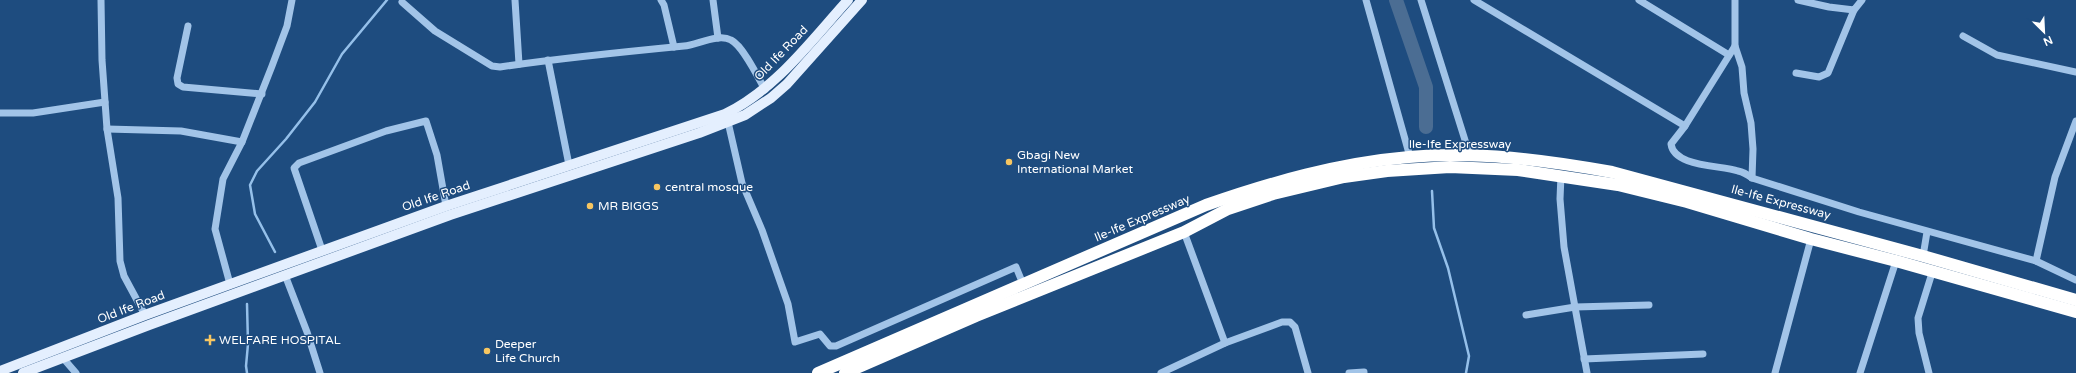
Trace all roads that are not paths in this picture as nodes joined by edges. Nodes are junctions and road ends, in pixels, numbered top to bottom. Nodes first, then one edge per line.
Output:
1 (101, 0) edge
2 (292, 0) edge
3 (515, 0) edge
4 (661, 0) edge
5 (713, 0) edge
6 (848, 0) edge
7 (862, 0) edge
8 (1366, 0) edge
9 (1421, 0) edge
10 (1474, 0) edge
11 (1638, 0) edge
12 (1735, 0) edge
13 (1798, 0) edge
14 (1862, 0) edge
15 (402, 2) dead end
16 (1854, 10) junction
17 (188, 26) dead end
18 (1963, 36) dead end
19 (718, 38) junction
20 (1735, 46) junction
21 (674, 47) junction
22 (1729, 55) junction
23 (548, 60) junction
24 (519, 64) junction
25 (2076, 72) edge
26 (1796, 73) dead end
27 (765, 90) junction
28 (262, 94) junction
29 (105, 102) junction
30 (0, 113) edge
31 (2076, 121) edge
32 (728, 122) junction
33 (1685, 126) junction
34 (107, 129) junction
35 (242, 142) junction
36 (1470, 156) junction
37 (1410, 157) junction
38 (569, 165) junction
39 (1561, 175) junction
40 (1752, 178) junction
41 (510, 190) junction
42 (446, 206) junction
43 (1184, 232) junction
44 (1927, 232) junction
45 (1810, 239) junction
46 (322, 250) junction
47 (1923, 256) junction
48 (1896, 261) junction
49 (2036, 261) junction
50 (1932, 273) junction
51 (285, 275) junction
52 (2076, 280) edge
53 (230, 284) junction
54 (1023, 284) junction
55 (2076, 300) edge
56 (1649, 305) dead end
57 (1574, 307) junction
58 (175, 310) junction
59 (2076, 312) edge
60 (145, 315) junction
61 (1526, 315) dead end
62 (1225, 343) junction
63 (1703, 354) dead end
64 (63, 358) junction
65 (1584, 359) junction
66 (0, 370) edge
67 (1169, 371) edge
68 (1364, 372) dead end
69 (23, 373) edge
70 (76, 373) edge
71 (320, 373) edge
72 (818, 373) edge
73 (845, 373) edge
74 (1160, 373) edge
75 (1308, 373) edge
76 (1349, 373) edge
77 (1587, 373) edge
78 (1775, 373) edge
79 (1860, 373) edge
80 (1929, 373) edge

1 - 29 street
2 - 28 street
3 - 24 street
4 - 21 street
5 - 19 street
6 - 27 main road, Old Ife Road
7 - 32 main road, Old Ife Road
8 - 37 street
9 - 36 street
10 - 33 street
11 - 22 street
12 - 20 street
13 - 16 street
14 - 16 street
15 - 24 street
16 - 26 street
17 - 28 street
18 - 25 street
19 - 21 street
19 - 27 street
20 - 22 street
20 - 40 street
21 - 23 street
22 - 33 street
23 - 24 street
23 - 38 street
27 - 38 main road, Old Ife Road
28 - 35 street
29 - 30 street
29 - 34 street
31 - 49 street
32 - 41 main road, Old Ife Road
32 - 54 street
33 - 40 street
34 - 35 street
34 - 60 street
35 - 53 street
36 - 37 highway, Ile-Ife Expressway
36 - 47 highway, Ile-Ife Expressway
37 - 54 highway, Ile-Ife Expressway
38 - 41 main road, Old Ife Road
39 - 43 highway, Ile-Ife Expressway
39 - 45 highway, Ile-Ife Expressway
39 - 57 street
40 - 44 street
41 - 42 main road, Old Ife Road
41 - 51 main road, Old Ife Road
42 - 46 main road, Old Ife Road
42 - 46 street
43 - 62 street
43 - 73 highway, Ile-Ife Expressway
44 - 47 street
44 - 49 street
45 - 48 highway, Ile-Ife Expressway
45 - 78 street
46 - 53 main road, Old Ife Road
47 - 55 highway, Ile-Ife Expressway
48 - 50 highway, Ile-Ife Expressway
48 - 79 street
49 - 52 street
50 - 59 highway, Ile-Ife Expressway
50 - 80 street
51 - 58 main road, Old Ife Road
51 - 71 street
53 - 58 main road, Old Ife Road
54 - 72 highway, Ile-Ife Expressway
56 - 57 street
57 - 61 street
57 - 65 street
58 - 60 main road, Old Ife Road
58 - 64 main road, Old Ife Road
60 - 66 main road, Old Ife Road
62 - 67 street
62 - 75 street
63 - 65 street
64 - 69 main road, Old Ife Road
64 - 70 street
65 - 77 street
67 - 74 street
68 - 76 street

